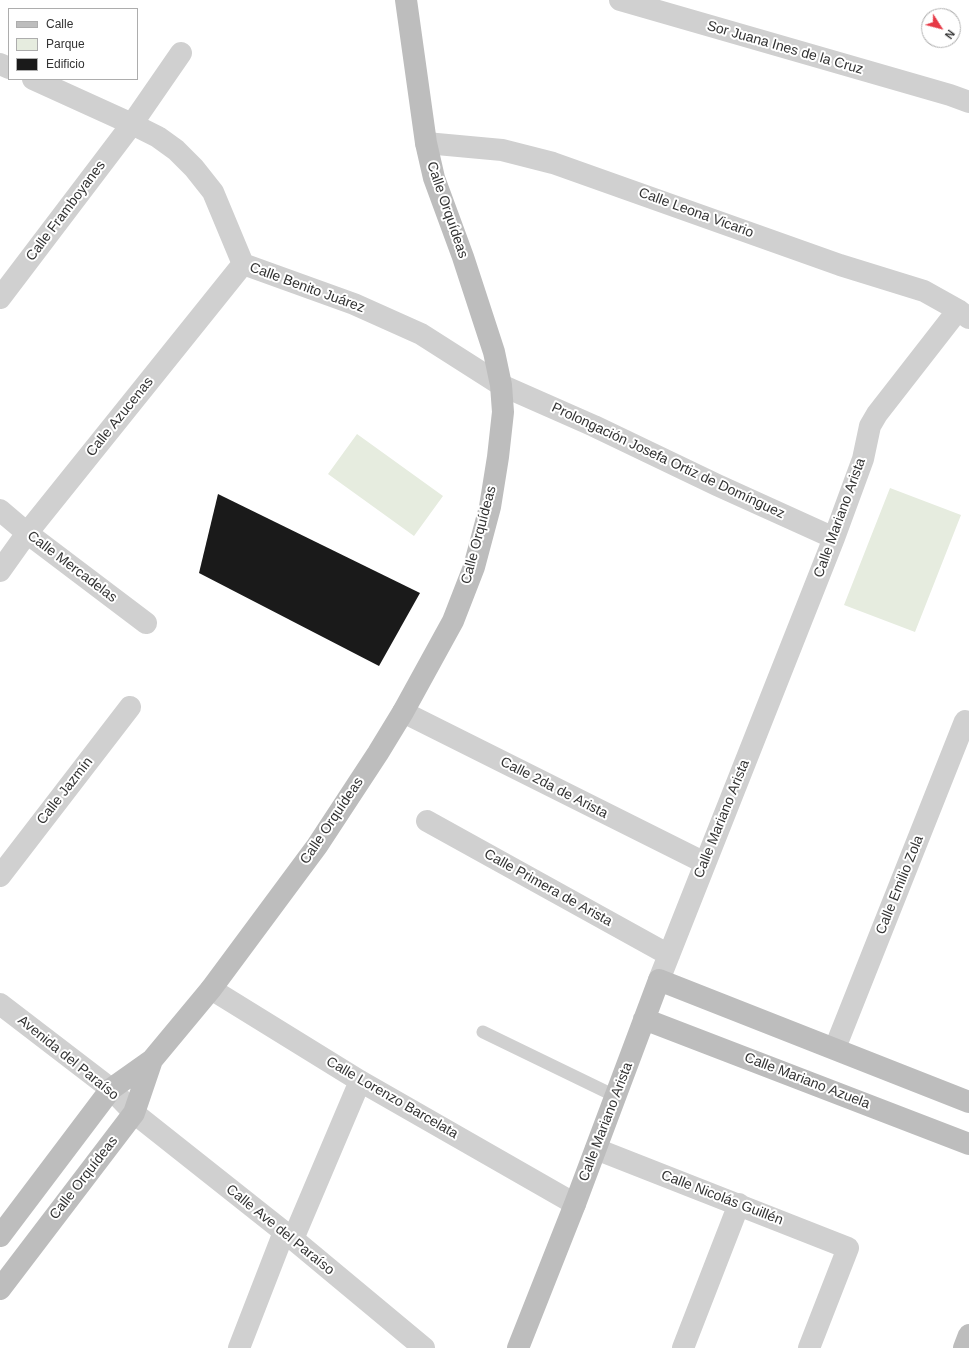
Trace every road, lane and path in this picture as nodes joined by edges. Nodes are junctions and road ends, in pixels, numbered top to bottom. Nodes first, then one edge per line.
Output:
1 (406, 0) edge
2 (620, 0) edge
3 (181, 53) dead end
4 (35, 80) edge
5 (960, 99) edge
6 (132, 124) junction
7 (426, 143) junction
8 (243, 264) junction
9 (0, 298) edge
10 (964, 314) edge
11 (501, 385) junction
12 (0, 510) edge
13 (27, 533) junction
14 (834, 538) junction
15 (0, 571) edge
16 (146, 623) dead end
17 (130, 707) dead end
18 (403, 712) junction
19 (967, 722) edge
20 (428, 821) dead end
21 (705, 863) junction
22 (0, 876) edge
23 (669, 955) junction
24 (659, 980) junction
25 (211, 989) junction
26 (0, 1004) edge
27 (644, 1019) junction
28 (483, 1032) dead end
29 (835, 1048) junction
30 (152, 1060) junction
31 (360, 1081) junction
32 (111, 1089) junction
33 (615, 1096) junction
34 (969, 1102) edge
35 (134, 1114) junction
36 (969, 1144) edge
37 (596, 1149) junction
38 (575, 1204) junction
39 (739, 1204) junction
40 (288, 1235) junction
41 (0, 1236) edge
42 (0, 1289) edge
43 (969, 1335) edge
44 (239, 1348) edge
45 (424, 1348) edge
46 (518, 1348) edge
47 (683, 1348) edge
48 (809, 1348) edge
49 (964, 1348) edge

1 - 7 street, Calle Orquídeas
2 - 5 street, Sor Juana Ines de la Cruz
3 - 6 street, Calle Framboyanes
4 - 6 street, Calle Benito Juárez
6 - 8 street, Calle Benito Juárez
6 - 9 street, Calle Framboyanes
7 - 10 street, Calle Leona Vicario
7 - 11 street, Calle Orquídeas
8 - 11 street, Calle Benito Juárez
8 - 13 street, Calle Azucenas
10 - 14 street, Calle Mariano Arista
11 - 14 street, Prolongación Josefa Ortiz de Domínguez
11 - 18 street, Calle Orquídeas
12 - 13 street, Calle Mercadelas
13 - 15 street, Calle Azucenas
13 - 16 street, Calle Mercadelas
14 - 21 street, Calle Mariano Arista
17 - 22 street, Calle Jazmín
18 - 21 street, Calle 2da de Arista
18 - 25 street, Calle Orquídeas
19 - 29 street, Calle Emilio Zola
20 - 23 street, Calle Primera de Arista
21 - 23 street, Calle Mariano Arista
23 - 24 street, Calle Mariano Arista
24 - 27 street, Calle Mariano Arista
24 - 29 street
25 - 30 street, Calle Orquídeas
25 - 31 street, Calle Lorenzo Barcelata
26 - 32 street, Avenida del Paraíso
27 - 33 street, Calle Mariano Arista
27 - 36 street, Calle Mariano Azuela
28 - 33 lane
29 - 34 street
30 - 32 street, Calle Orquídeas
30 - 35 street, Calle Orquídeas
31 - 38 street, Calle Lorenzo Barcelata
31 - 40 street
32 - 35 street, Avenida del Paraíso
32 - 41 street, Calle Orquídeas
33 - 37 street, Calle Mariano Arista
35 - 40 street, Calle Ave del Paraíso
35 - 42 street, Calle Orquídeas
37 - 38 street, Calle Mariano Arista
37 - 39 street, Calle Nicolás Guillén
38 - 46 street, Calle Mariano Arista
39 - 47 street
39 - 48 street, Calle Nicolás Guillén
40 - 44 street
40 - 45 street, Calle Ave del Paraíso
43 - 49 street

